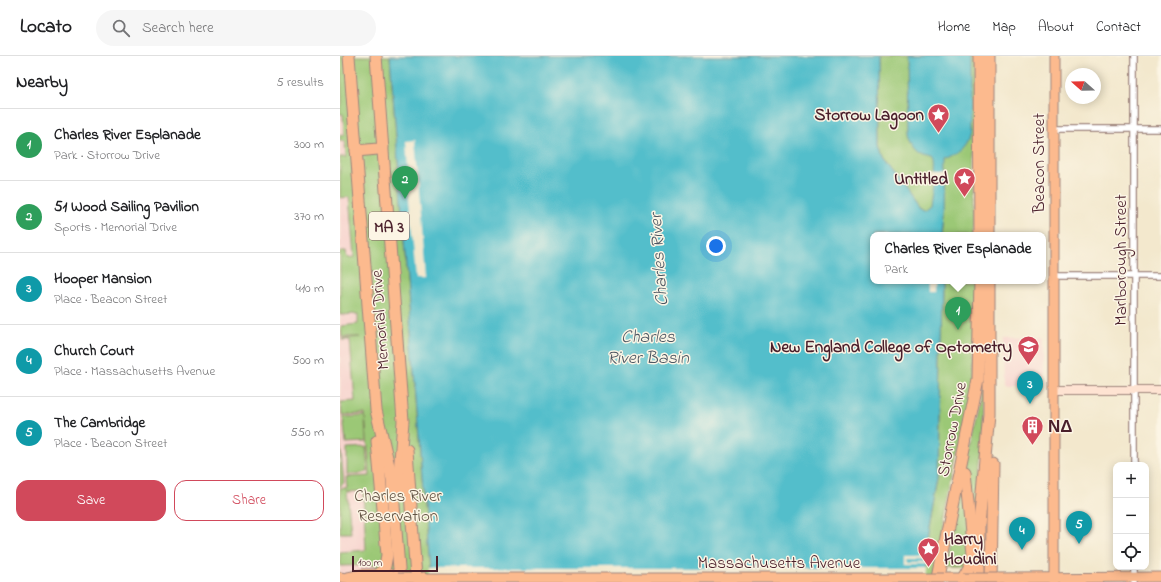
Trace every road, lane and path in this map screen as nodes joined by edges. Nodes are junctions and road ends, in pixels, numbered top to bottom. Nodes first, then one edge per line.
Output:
1 (349, 56) edge
2 (376, 56) edge
3 (979, 56) edge
4 (989, 56) edge
5 (1054, 56) edge
6 (1134, 56) edge
7 (1054, 129) junction
8 (1134, 129) junction
9 (1161, 129) edge
10 (383, 147) junction
11 (356, 151) junction
12 (980, 232) edge
13 (989, 232) edge
14 (1054, 276) junction
15 (1133, 276) junction
16 (1161, 276) edge
17 (980, 284) edge
18 (989, 284) edge
19 (1054, 390) junction
20 (1134, 390) junction
21 (1161, 390) edge
22 (990, 397) junction
23 (376, 410) junction
24 (964, 453) junction
25 (1134, 462) edge
26 (343, 577) edge
27 (1161, 577) edge
28 (963, 578) junction
29 (403, 579) edge
30 (1134, 579) edge
31 (994, 580) edge
32 (1054, 580) edge
33 (937, 582) edge
34 (979, 582) edge

1 - 11 highway, Memorial Drive / MA 3
2 - 10 highway, Memorial Drive / MA 3
3 - 12 highway
4 - 13 highway
5 - 7 main road, Beacon Street
6 - 8 street, Marlborough Street
7 - 8 street
7 - 14 main road, Beacon Street
8 - 9 street
8 - 15 street, Marlborough Street
10 - 11 highway
10 - 29 highway, Memorial Drive / MA 3
11 - 23 highway, Memorial Drive / MA 3
14 - 15 street
14 - 19 main road, Beacon Street
15 - 16 street
15 - 20 street, Marlborough Street
17 - 24 highway, Storrow Drive
18 - 22 highway, Storrow Drive
19 - 20 main road
19 - 32 main road, Beacon Street
20 - 21 main road
20 - 25 street, Marlborough Street
22 - 31 highway
22 - 34 highway, Storrow Drive
23 - 29 highway, Memorial Drive / MA 3
23 - 29 highway
24 - 28 highway
24 - 33 highway, Storrow Drive
26 - 29 main road, Massachusetts Avenue
27 - 30 main road, Massachusetts Avenue
28 - 29 main road, Massachusetts Avenue, bridge
28 - 31 main road, Massachusetts Avenue, bridge
30 - 32 main road, Massachusetts Avenue
31 - 32 main road, Massachusetts Avenue

